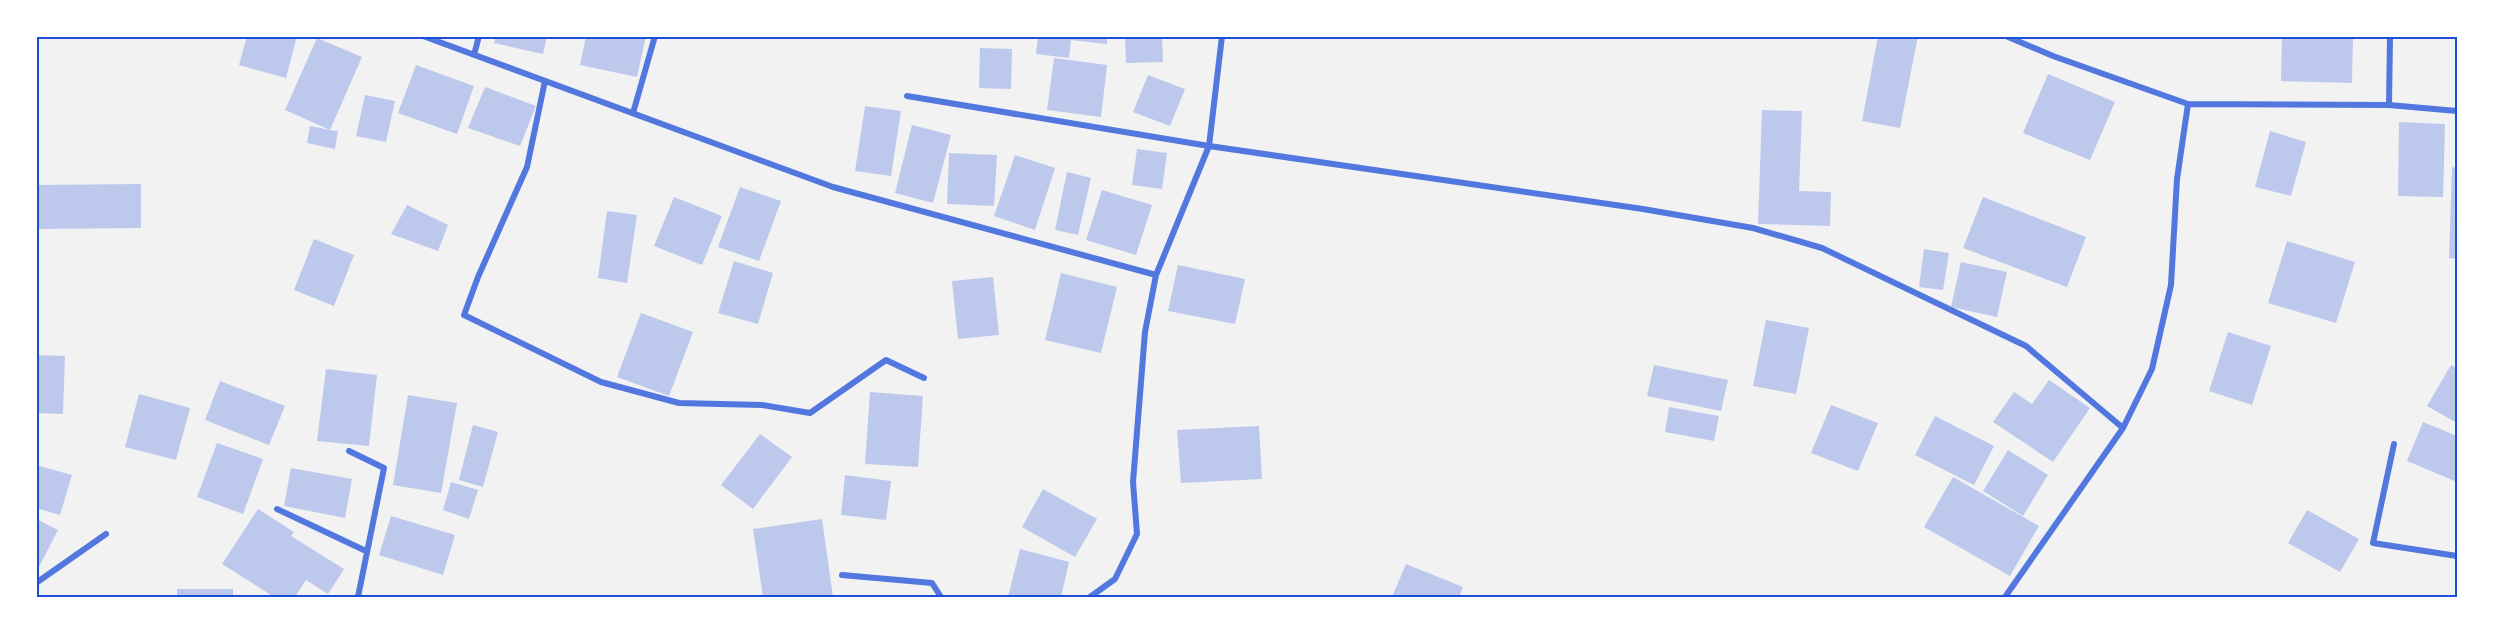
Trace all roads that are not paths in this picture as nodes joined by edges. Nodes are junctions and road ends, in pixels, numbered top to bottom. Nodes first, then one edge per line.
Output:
1 (423, 36) edge
2 (479, 36) edge
3 (655, 36) edge
4 (1222, 36) edge
5 (2006, 36) edge
6 (2390, 36) edge
7 (474, 55) junction
8 (545, 81) junction
9 (907, 96) dead end
10 (2188, 104) junction
11 (2389, 105) junction
12 (2457, 111) edge
13 (633, 113) junction
14 (1209, 146) junction
15 (1156, 275) junction
16 (924, 378) dead end
17 (2123, 428) junction
18 (2394, 444) dead end
19 (349, 452) dead end
20 (277, 509) dead end
21 (106, 534) dead end
22 (366, 551) junction
23 (2457, 556) edge
24 (842, 575) dead end
25 (36, 583) edge
26 (358, 597) edge
27 (941, 597) edge
28 (1090, 597) edge
29 (2005, 597) edge

1 - 7 street
2 - 7 street
3 - 13 street
4 - 14 street
5 - 10 street
6 - 11 street
7 - 8 street
8 - 13 street
8 - 16 street
9 - 14 street
10 - 11 street
10 - 17 street
11 - 12 street
13 - 15 street
14 - 15 street
14 - 17 street
15 - 28 street
17 - 29 street
18 - 23 street
19 - 22 street
20 - 22 street
21 - 25 street
22 - 26 street
24 - 27 street

